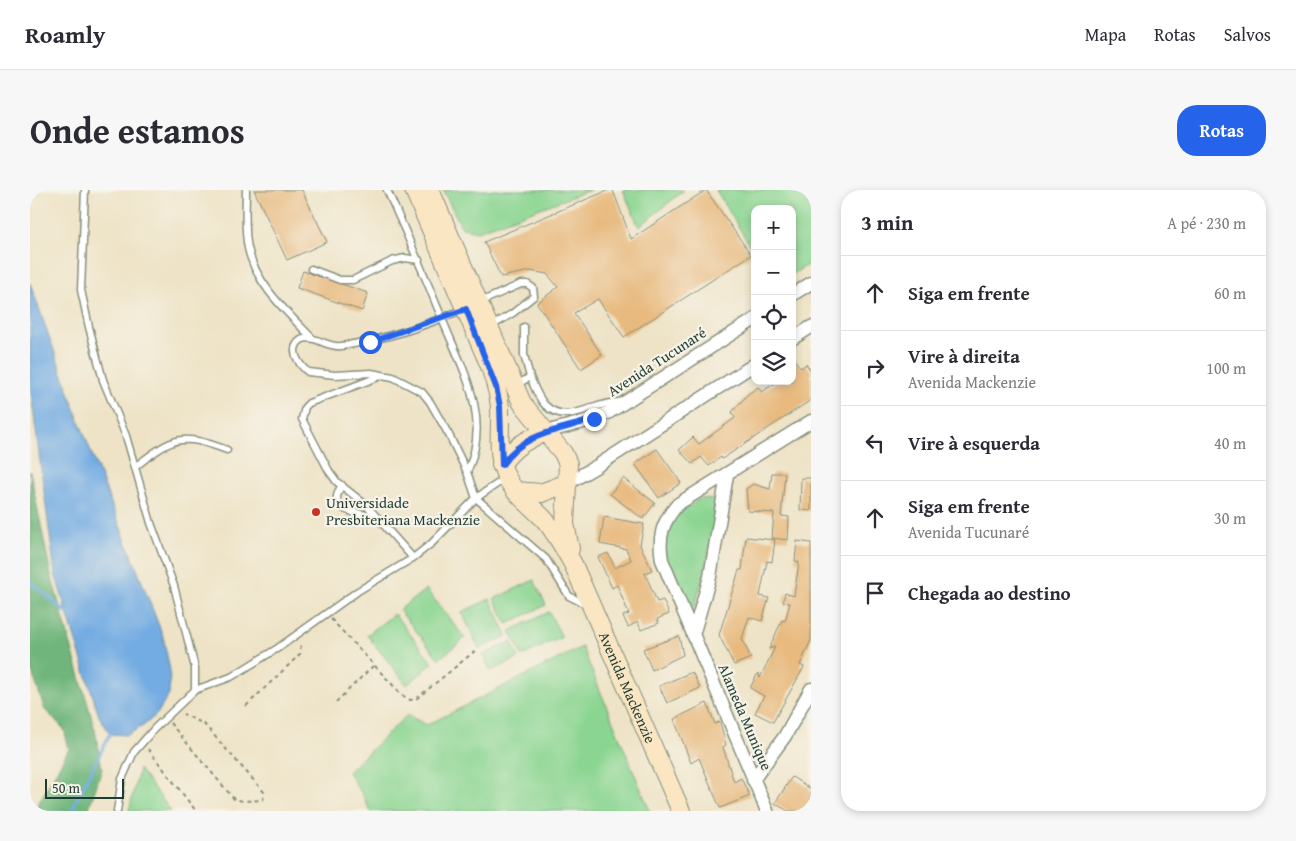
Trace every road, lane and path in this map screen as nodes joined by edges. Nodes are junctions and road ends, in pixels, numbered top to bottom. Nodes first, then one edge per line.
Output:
1 (85, 190) edge
2 (246, 190) edge
3 (387, 190) edge
4 (414, 190) edge
5 (430, 190) edge
6 (419, 260) junction
7 (311, 269) dead end
8 (811, 282) edge
9 (796, 291) edge
10 (472, 306) junction
11 (442, 319) junction
12 (751, 322) edge
13 (489, 327) junction
14 (524, 327) dead end
15 (811, 327) edge
16 (796, 336) edge
17 (312, 338) junction
18 (751, 367) edge
19 (382, 375) junction
20 (522, 382) junction
21 (623, 403) junction
22 (811, 421) edge
23 (545, 432) junction
24 (227, 450) dead end
25 (136, 466) junction
26 (467, 472) junction
27 (727, 475) junction
28 (508, 478) junction
29 (568, 483) junction
30 (342, 485) junction
31 (476, 498) junction
32 (377, 517) junction
33 (413, 558) junction
34 (573, 564) junction
35 (592, 607) junction
36 (326, 614) junction
37 (300, 632) junction
38 (693, 635) junction
39 (475, 652) dead end
40 (374, 665) junction
41 (811, 689) edge
42 (195, 690) junction
43 (336, 702) dead end
44 (246, 706) dead end
45 (173, 711) junction
46 (166, 718) junction
47 (142, 742) junction
48 (753, 780) junction
49 (117, 811) edge
50 (196, 811) edge
51 (680, 811) edge
52 (768, 811) edge

1 - 25 lane
2 - 17 lane
3 - 6 lane
4 - 10 main road, Avenida Mackenzie
5 - 10 main road, Avenida Mackenzie
6 - 7 lane
6 - 11 lane
8 - 9 street
10 - 11 lane
10 - 13 main road, Avenida Mackenzie
10 - 13 lane
10 - 28 main road, Avenida Mackenzie
11 - 17 lane
11 - 26 lane
12 - 21 street, Avenida Tucunaré
13 - 20 main road, Avenida Mackenzie
14 - 20 lane
15 - 16 street
17 - 19 lane
18 - 29 street
19 - 26 lane
19 - 30 lane
20 - 21 lane
20 - 23 main road, Avenida Mackenzie
21 - 23 street, Avenida Tucunaré
22 - 27 street, Alameda Munique
23 - 28 main road
23 - 29 main road, Avenida Mackenzie
24 - 25 lane
25 - 42 lane
26 - 31 lane
27 - 38 street
27 - 38 street, Alameda Munique
28 - 29 main road
28 - 31 lane
28 - 34 main road, Avenida Mackenzie
29 - 34 main road, Avenida Mackenzie
30 - 32 lane
30 - 32 lane
31 - 33 lane
31 - 35 lane
32 - 33 lane
33 - 36 lane
34 - 35 main road, Avenida Mackenzie
35 - 51 main road, Avenida Mackenzie
36 - 37 lane
36 - 40 path
37 - 42 lane
37 - 44 path
38 - 48 street, Alameda Munique
39 - 40 path
40 - 43 path
41 - 48 street
42 - 45 lane
45 - 46 lane
45 - 46 path
46 - 47 lane
47 - 49 lane
47 - 50 path
48 - 52 street, Alameda Munique

